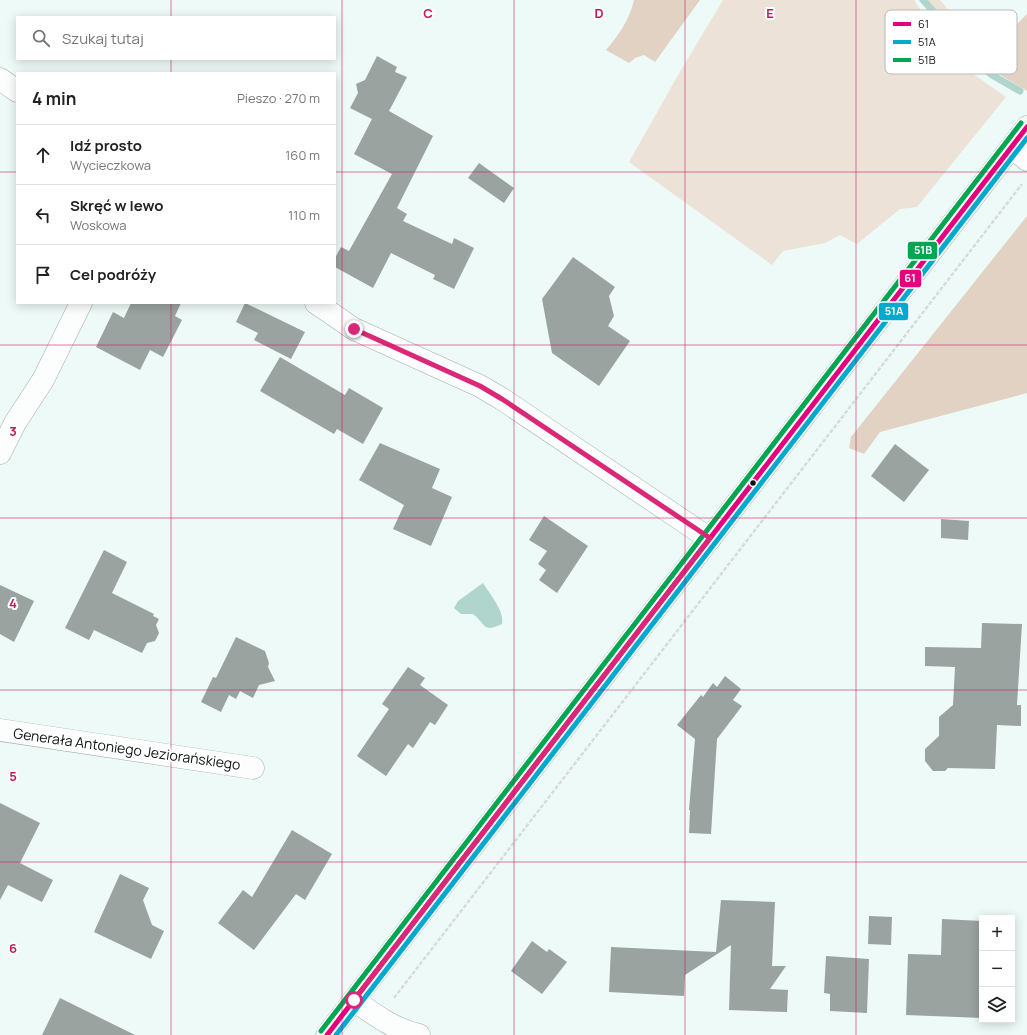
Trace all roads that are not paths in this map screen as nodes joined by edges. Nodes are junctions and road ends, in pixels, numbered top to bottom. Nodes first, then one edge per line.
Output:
1 (0, 79) edge
2 (16, 89) edge
3 (1027, 127) edge
4 (1019, 154) edge
5 (81, 304) edge
6 (318, 304) edge
7 (0, 453) edge
8 (710, 538) junction
9 (0, 730) edge
10 (254, 768) dead end
11 (354, 1000) junction
12 (327, 1035) edge
13 (419, 1035) edge

1 - 2 street
3 - 4 street
4 - 8 street
5 - 7 street
6 - 8 street
8 - 11 street
9 - 10 street, Generała Antoniego Jeziorańskiego
11 - 12 street
11 - 13 street

